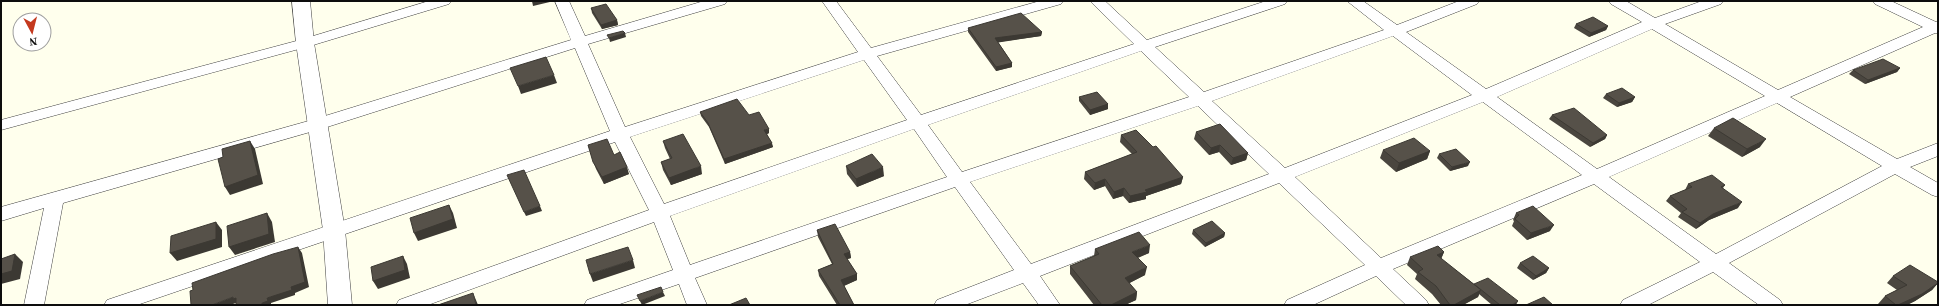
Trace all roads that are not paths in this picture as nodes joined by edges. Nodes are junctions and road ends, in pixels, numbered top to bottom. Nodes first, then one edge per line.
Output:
1 (301, 1) edge
2 (444, 1) edge
3 (562, 1) edge
4 (720, 1) edge
5 (829, 1) edge
6 (1056, 1) edge
7 (1098, 1) edge
8 (1280, 1) edge
9 (1354, 1) edge
10 (1472, 1) edge
11 (1616, 1) edge
12 (1716, 1) edge
13 (1880, 1) edge
14 (1653, 23) junction
15 (1937, 28) edge
16 (1395, 31) junction
17 (580, 42) junction
18 (305, 43) junction
19 (1145, 45) junction
20 (868, 54) junction
21 (1484, 96) junction
22 (1778, 97) junction
23 (1199, 99) junction
24 (915, 122) junction
25 (318, 124) junction
26 (1, 125) edge
27 (620, 134) junction
28 (1938, 149) edge
29 (1896, 166) junction
30 (1281, 176) junction
31 (1596, 176) junction
32 (958, 180) junction
33 (1938, 191) edge
34 (55, 198) junction
35 (659, 212) junction
36 (1, 214) edge
37 (334, 230) junction
38 (1714, 263) junction
39 (1379, 267) junction
40 (1027, 273) junction
41 (684, 274) junction
42 (34, 305) edge
43 (114, 305) edge
44 (340, 305) edge
45 (406, 305) edge
46 (594, 305) edge
47 (697, 305) edge
48 (944, 305) edge
49 (1050, 305) edge
50 (1294, 305) edge
51 (1418, 305) edge
52 (1630, 305) edge
53 (1773, 305) edge

1 - 18 street
2 - 18 street
3 - 17 street
4 - 17 street
5 - 20 street
6 - 20 street
7 - 19 street
8 - 19 street
9 - 16 street
10 - 16 street
11 - 14 street
12 - 14 street
13 - 15 street
14 - 21 street
14 - 22 street
15 - 22 street
16 - 21 street
16 - 23 street
17 - 25 street
17 - 27 street
18 - 25 street
18 - 26 street
19 - 23 street
19 - 24 street
20 - 24 street
20 - 27 street
21 - 30 street
21 - 31 street
22 - 29 street
22 - 31 street
23 - 30 street
23 - 32 street
24 - 32 street
24 - 35 street
25 - 34 street
25 - 37 street
27 - 35 street
27 - 37 street
28 - 29 street
29 - 33 street
29 - 38 street
30 - 39 street
30 - 40 street
31 - 38 street
31 - 39 street
32 - 40 street
32 - 41 street
34 - 36 street
34 - 42 street
35 - 41 street
35 - 45 street
37 - 43 street
37 - 44 street
38 - 52 street
38 - 53 street
39 - 50 street
39 - 51 street
40 - 48 street
40 - 49 street
41 - 46 street
41 - 47 street

